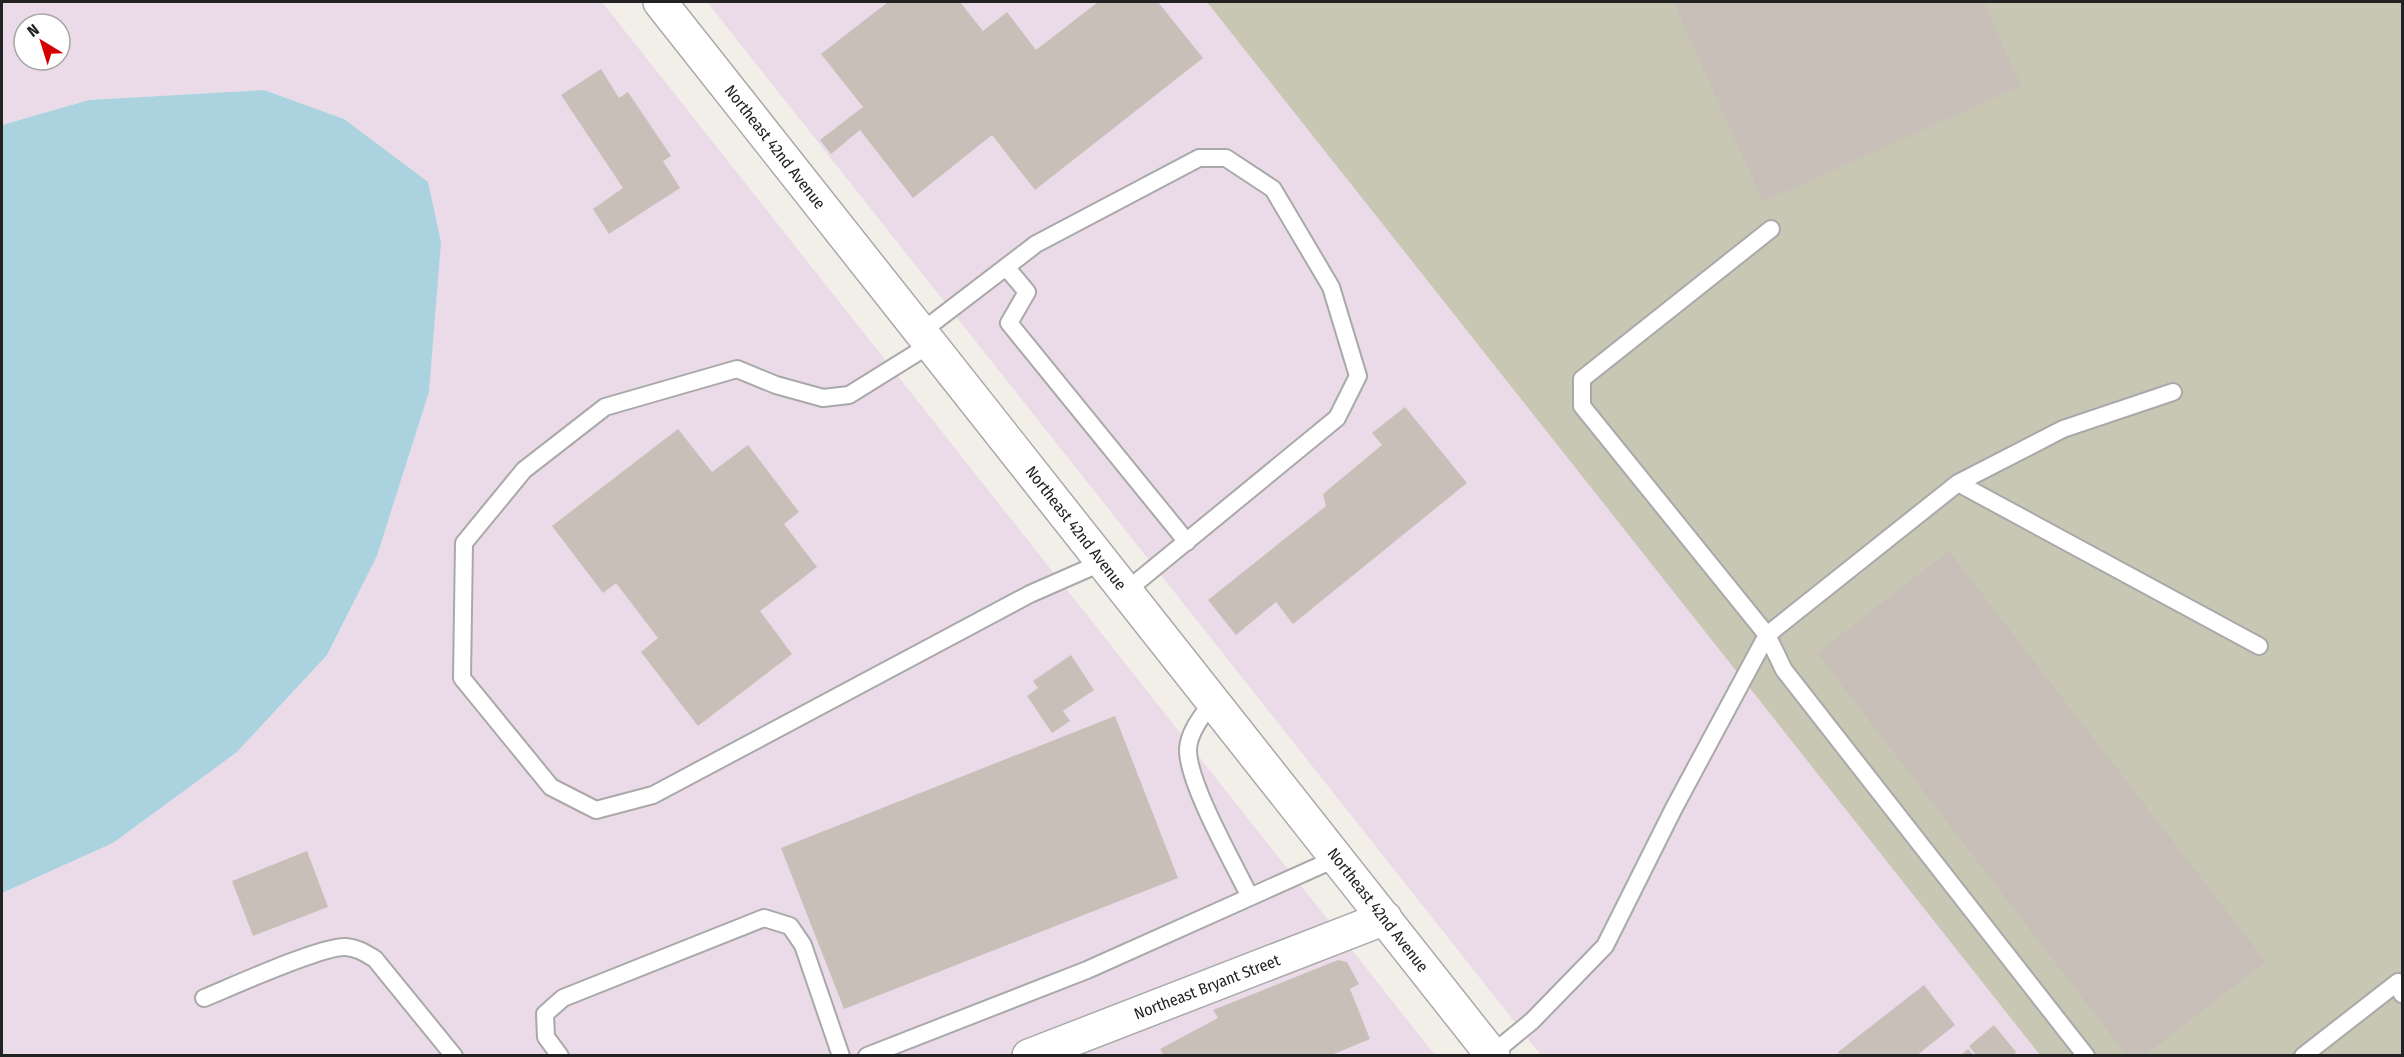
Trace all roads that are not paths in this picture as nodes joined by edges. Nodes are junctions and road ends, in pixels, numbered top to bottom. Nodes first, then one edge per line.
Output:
1 (660, 2) edge
2 (1771, 229) dead end
3 (1006, 267) junction
4 (926, 338) junction
5 (2173, 392) dead end
6 (1958, 483) junction
7 (1187, 542) junction
8 (1103, 562) junction
9 (1126, 591) junction
10 (1767, 635) junction
11 (2259, 646) dead end
12 (1213, 700) junction
13 (1337, 858) junction
14 (1250, 897) junction
15 (1385, 918) junction
16 (2403, 994) edge
17 (204, 998) dead end
18 (867, 1055) edge
19 (1492, 1055) edge
20 (454, 1056) edge
21 (560, 1056) edge
22 (841, 1056) edge
23 (1029, 1056) edge
24 (2086, 1056) edge
25 (2304, 1056) edge

1 - 4 street, Northeast 42nd Avenue
2 - 10 lane
3 - 4 lane
3 - 7 lane
3 - 7 lane
4 - 8 street, Northeast 42nd Avenue
4 - 8 lane
5 - 6 lane
6 - 10 lane
6 - 11 lane
7 - 9 lane
8 - 9 street, Northeast 42nd Avenue
9 - 12 street, Northeast 42nd Avenue
10 - 19 lane
10 - 24 lane
12 - 13 street, Northeast 42nd Avenue
12 - 14 lane
13 - 14 lane
13 - 15 street, Northeast 42nd Avenue
14 - 18 lane
15 - 19 street, Northeast 42nd Avenue
15 - 23 street, Northeast Bryant Street
16 - 25 lane
17 - 20 lane
21 - 22 lane

